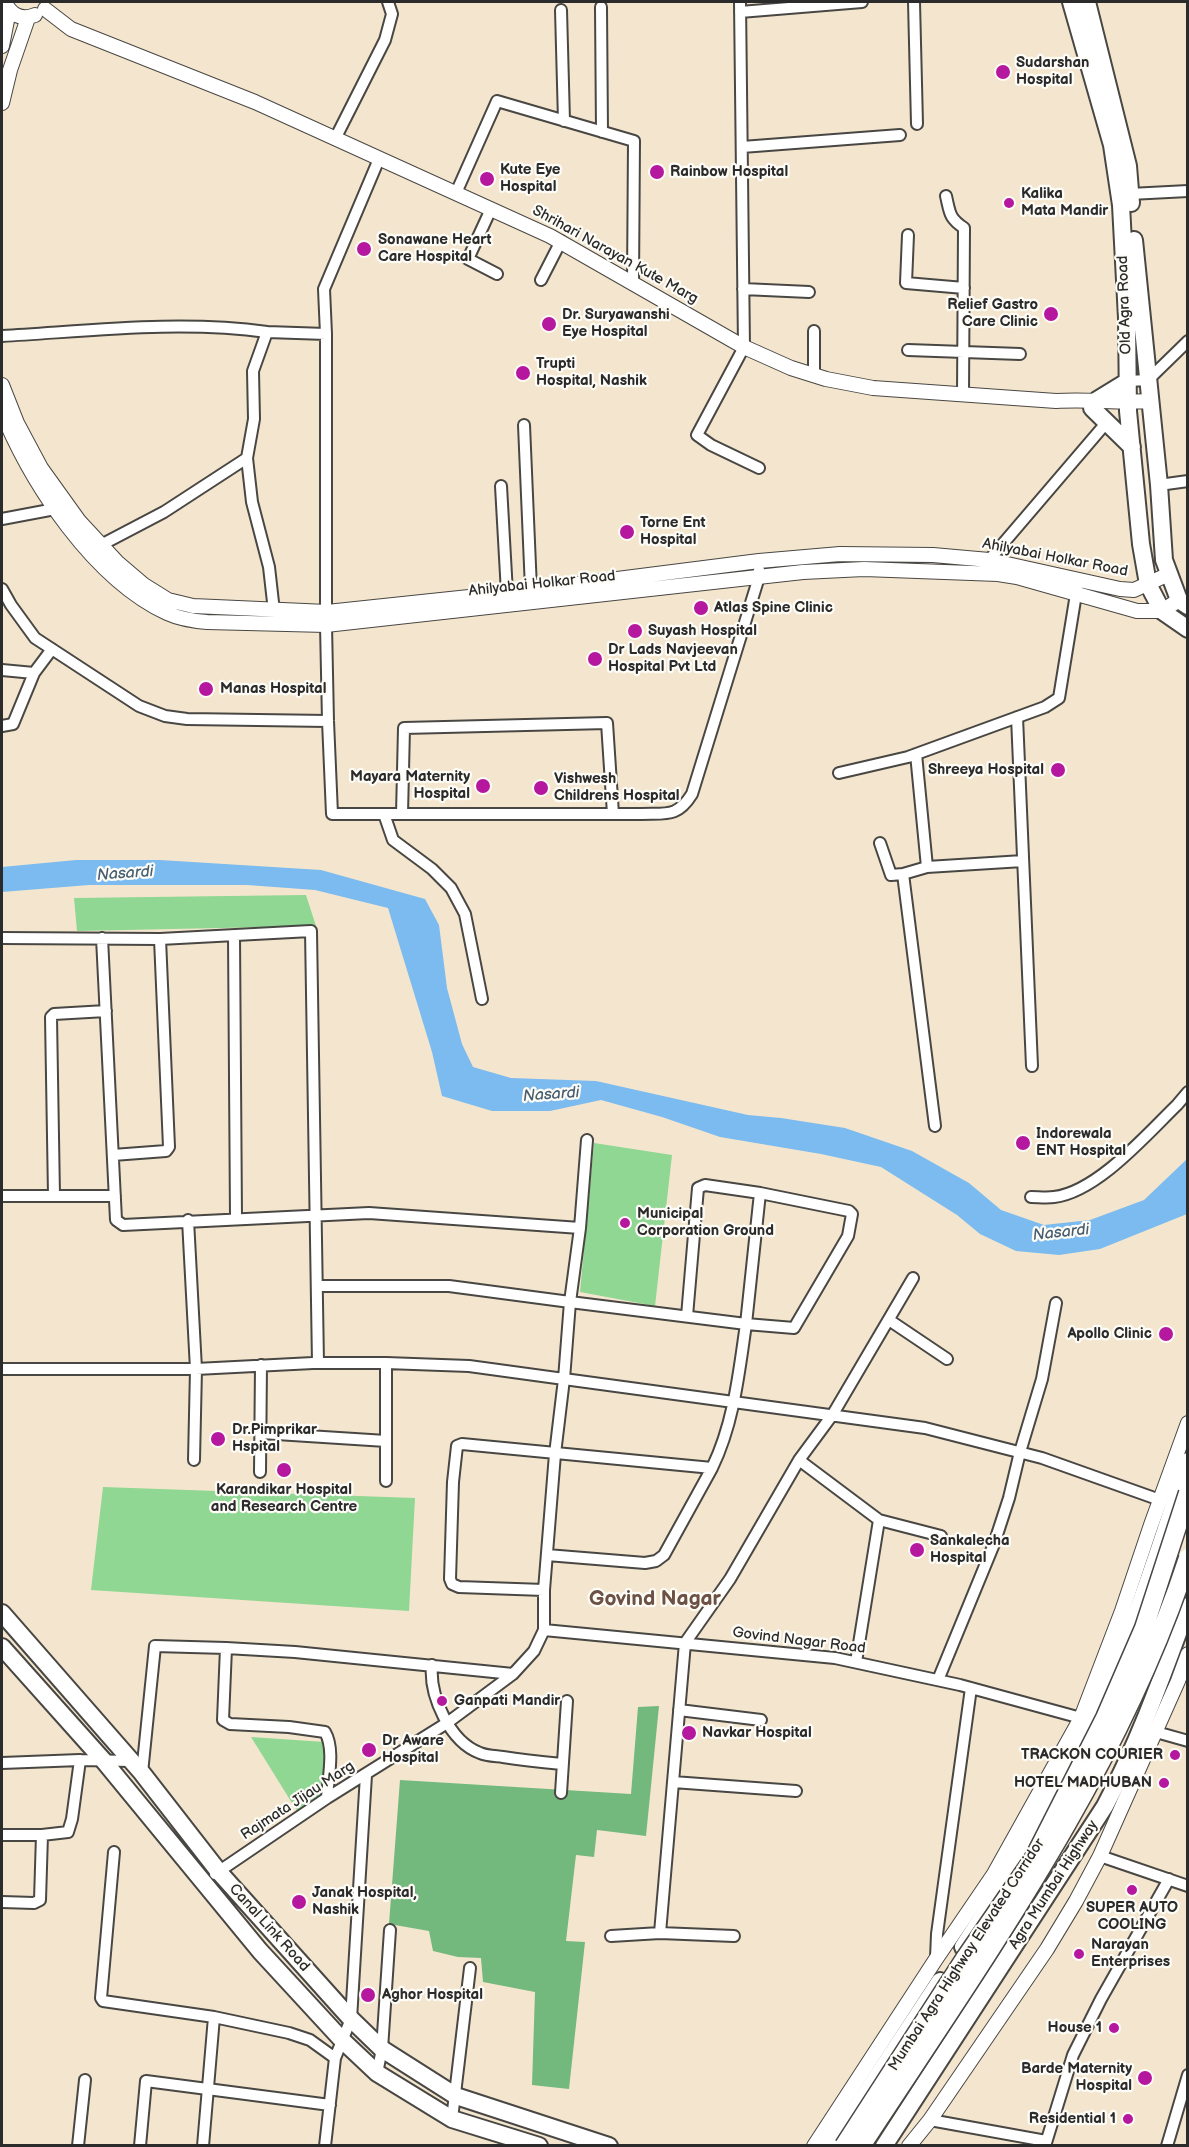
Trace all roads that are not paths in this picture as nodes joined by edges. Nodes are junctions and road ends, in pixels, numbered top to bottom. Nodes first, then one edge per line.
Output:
1 (388, 2) edge
2 (840, 2) edge
3 (857, 2) edge
4 (862, 2) edge
5 (914, 2) edge
6 (1071, 2) edge
7 (1086, 2) edge
8 (5, 5) edge
9 (46, 5) edge
10 (601, 7) dead end
11 (740, 7) edge
12 (561, 10) dead end
13 (28, 18) junction
14 (2, 46) edge
15 (2, 103) edge
16 (564, 121) junction
17 (917, 124) dead end
18 (602, 132) junction
19 (900, 135) dead end
20 (335, 139) junction
21 (742, 147) junction
22 (379, 159) junction
23 (1188, 191) edge
24 (456, 193) junction
25 (1131, 194) junction
26 (946, 196) dead end
27 (491, 209) junction
28 (908, 235) dead end
29 (561, 242) junction
30 (497, 274) dead end
31 (541, 280) dead end
32 (633, 283) junction
33 (964, 288) junction
34 (743, 289) junction
35 (809, 292) dead end
36 (814, 331) dead end
37 (267, 332) junction
38 (326, 334) junction
39 (2, 336) edge
40 (1188, 341) edge
41 (744, 347) junction
42 (908, 350) dead end
43 (963, 353) junction
44 (1020, 354) dead end
45 (814, 376) junction
46 (1148, 380) junction
47 (1128, 381) junction
48 (2, 385) edge
49 (963, 395) junction
50 (1094, 404) junction
51 (1150, 405) junction
52 (1128, 407) junction
53 (3, 418) edge
54 (1107, 422) junction
55 (524, 425) dead end
56 (1132, 447) junction
57 (247, 458) junction
58 (759, 468) dead end
59 (1188, 481) edge
60 (1159, 485) junction
61 (501, 486) dead end
62 (55, 509) junction
63 (2, 519) edge
64 (101, 545) junction
65 (989, 560) junction
66 (759, 561) junction
67 (1166, 567) junction
68 (759, 577) junction
69 (1148, 584) junction
70 (1077, 587) junction
71 (2, 589) edge
72 (531, 590) junction
73 (507, 593) junction
74 (1183, 603) edge
75 (274, 611) junction
76 (1162, 611) junction
77 (326, 618) junction
78 (1188, 629) edge
79 (52, 649) junction
80 (2, 670) edge
81 (34, 673) junction
82 (1017, 717) junction
83 (328, 721) junction
84 (2, 726) edge
85 (916, 754) junction
86 (839, 773) dead end
87 (384, 814) junction
88 (402, 814) junction
89 (613, 814) junction
90 (880, 843) dead end
91 (1023, 861) junction
92 (927, 867) junction
93 (903, 874) junction
94 (234, 936) junction
95 (2, 938) edge
96 (102, 938) junction
97 (160, 939) junction
98 (482, 999) dead end
99 (106, 1011) junction
100 (1032, 1066) dead end
101 (1188, 1092) edge
102 (935, 1126) dead end
103 (587, 1140) dead end
104 (113, 1155) junction
105 (760, 1193) junction
106 (2, 1196) edge
107 (54, 1196) junction
108 (115, 1196) junction
109 (1031, 1197) dead end
110 (316, 1217) junction
111 (236, 1218) junction
112 (188, 1220) junction
113 (580, 1228) junction
114 (913, 1278) dead end
115 (317, 1286) junction
116 (570, 1302) junction
117 (1056, 1303) dead end
118 (687, 1317) junction
119 (889, 1320) junction
120 (746, 1324) junction
121 (947, 1359) dead end
122 (318, 1363) junction
123 (386, 1363) junction
124 (261, 1365) junction
125 (2, 1369) edge
126 (196, 1369) junction
127 (564, 1379) junction
128 (735, 1401) junction
129 (833, 1414) junction
130 (1188, 1423) edge
131 (261, 1433) junction
132 (386, 1441) junction
133 (1020, 1452) junction
134 (555, 1454) junction
135 (194, 1460) dead end
136 (799, 1460) junction
137 (1188, 1461) edge
138 (712, 1468) junction
139 (260, 1472) dead end
140 (386, 1481) dead end
141 (1188, 1493) edge
142 (1160, 1500) junction
143 (879, 1520) junction
144 (941, 1536) dead end
145 (547, 1555) junction
146 (1188, 1558) edge
147 (1146, 1583) junction
148 (544, 1590) junction
149 (1188, 1597) edge
150 (1188, 1606) edge
151 (2, 1613) edge
152 (544, 1630) junction
153 (685, 1643) junction
154 (2, 1647) edge
155 (225, 1648) junction
156 (1188, 1654) edge
157 (856, 1662) junction
158 (432, 1665) junction
159 (513, 1674) junction
160 (938, 1680) junction
161 (971, 1688) junction
162 (567, 1701) dead end
163 (679, 1710) junction
164 (1081, 1718) junction
165 (761, 1720) dead end
166 (447, 1723) junction
167 (1156, 1732) junction
168 (1188, 1741) edge
169 (80, 1760) junction
170 (103, 1760) junction
171 (2, 1763) edge
172 (562, 1764) junction
173 (136, 1767) junction
174 (366, 1775) junction
175 (673, 1782) junction
176 (796, 1791) dead end
177 (561, 1793) dead end
178 (327, 1798) junction
179 (2, 1835) edge
180 (42, 1835) junction
181 (114, 1851) dead end
182 (1100, 1856) junction
183 (219, 1872) junction
184 (1169, 1879) junction
185 (202, 1882) junction
186 (1188, 1886) edge
187 (2, 1902) edge
188 (390, 1930) dead end
189 (660, 1933) junction
190 (611, 1936) dead end
191 (734, 1936) dead end
192 (936, 1959) junction
193 (470, 1968) dead end
194 (214, 2017) junction
195 (351, 2019) junction
196 (343, 2041) junction
197 (382, 2049) junction
198 (335, 2058) junction
199 (377, 2073) junction
200 (1188, 2075) edge
201 (85, 2080) dead end
202 (208, 2090) junction
203 (456, 2096) junction
204 (330, 2105) junction
205 (452, 2119) junction
206 (930, 2121) junction
207 (1046, 2143) edge
208 (78, 2145) edge
209 (140, 2145) edge
210 (203, 2145) edge
211 (325, 2145) edge
212 (539, 2145) edge
213 (609, 2145) edge
214 (814, 2145) edge
215 (831, 2145) edge
216 (844, 2145) edge
217 (861, 2145) edge
218 (884, 2145) edge
219 (909, 2145) edge
220 (1167, 2145) edge

1 - 20 street
2 - 3 street
2 - 11 street
3 - 4 street
5 - 17 street
6 - 47 main road, Old Agra Road
7 - 25 main road, Old Agra Road
8 - 13 main road
8 - 14 main road
9 - 13 main road
9 - 20 main road, Shrihari Narayan Kute Marg
10 - 18 street
11 - 21 street
12 - 16 street
13 - 15 main road
16 - 18 street
16 - 24 street
18 - 32 street
19 - 21 street
20 - 22 main road, Shrihari Narayan Kute Marg
21 - 34 street
22 - 24 main road, Shrihari Narayan Kute Marg
22 - 38 street
23 - 25 street
24 - 27 main road, Shrihari Narayan Kute Marg
25 - 46 main road, Old Agra Road
26 - 33 street
27 - 29 main road, Shrihari Narayan Kute Marg
27 - 30 street
28 - 33 street
29 - 31 street
29 - 32 main road, Shrihari Narayan Kute Marg
32 - 41 main road, Shrihari Narayan Kute Marg
33 - 43 street
34 - 35 street
34 - 41 street
36 - 45 street
37 - 38 street
37 - 39 street
37 - 57 street
38 - 77 street
40 - 46 street
41 - 45 main road, Shrihari Narayan Kute Marg
41 - 58 street
42 - 43 street
43 - 44 street
43 - 49 street
45 - 49 main road, Shrihari Narayan Kute Marg
46 - 47 street
46 - 51 main road, Old Agra Road
47 - 50 main road
47 - 52 main road, Old Agra Road
48 - 64 main road, Ahilyabai Holkar Road
49 - 50 main road, Shrihari Narayan Kute Marg
50 - 52 main road, Shrihari Narayan Kute Marg
50 - 54 main road
51 - 52 main road, Shrihari Narayan Kute Marg
51 - 60 main road, Old Agra Road
52 - 56 main road, Old Agra Road
53 - 62 main road, Ahilyabai Holkar Road
54 - 56 main road
54 - 65 street
55 - 72 street
56 - 69 main road, Old Agra Road
57 - 64 street
57 - 75 street
59 - 60 street
60 - 67 main road, Old Agra Road
61 - 73 street
62 - 63 street
62 - 77 main road, Ahilyabai Holkar Road
64 - 75 main road, Ahilyabai Holkar Road
65 - 66 main road, Ahilyabai Holkar Road
65 - 70 main road, Ahilyabai Holkar Road
66 - 68 street
66 - 72 main road, Ahilyabai Holkar Road
67 - 69 main road, Ahilyabai Holkar Road
67 - 74 main road, Old Agra Road
68 - 70 main road, Ahilyabai Holkar Road
68 - 77 main road, Ahilyabai Holkar Road
68 - 89 street
69 - 70 main road, Ahilyabai Holkar Road
69 - 76 main road, Old Agra Road
70 - 76 main road, Ahilyabai Holkar Road
70 - 82 street
71 - 79 street
72 - 73 main road, Ahilyabai Holkar Road
73 - 77 main road, Ahilyabai Holkar Road
74 - 76 main road
75 - 77 main road, Ahilyabai Holkar Road
76 - 78 main road
77 - 83 street
79 - 81 street
79 - 83 street
80 - 81 street
81 - 84 street
82 - 85 street
82 - 91 street
83 - 87 street
85 - 86 street
85 - 92 street
87 - 88 street
87 - 98 street
88 - 89 street
88 - 89 street
90 - 93 street
91 - 92 street
91 - 100 street
92 - 93 street
93 - 102 street
94 - 97 street
94 - 110 street
94 - 111 street
95 - 96 street
96 - 97 street
96 - 99 street
97 - 104 street
99 - 104 street
99 - 107 street
101 - 109 street
103 - 113 street
104 - 108 street
105 - 118 street
105 - 120 street
105 - 120 street
106 - 107 street
107 - 108 street
108 - 112 street
110 - 111 street
110 - 113 street
110 - 115 street
111 - 112 street
112 - 126 street
113 - 116 street
114 - 119 street
115 - 116 street
115 - 122 street
116 - 118 street
116 - 127 street
117 - 133 street
118 - 120 street
119 - 121 street
119 - 129 street
120 - 128 street
122 - 123 street
122 - 124 street
123 - 127 street
123 - 132 street
124 - 126 street
124 - 131 street
125 - 126 street
126 - 135 street
127 - 128 street
127 - 134 street
128 - 129 street
128 - 138 street
129 - 133 street
129 - 136 street
130 - 142 main road
131 - 132 street
131 - 139 street
132 - 140 street
133 - 142 street
133 - 160 street
134 - 138 street
134 - 145 street
134 - 148 street
136 - 143 street
136 - 153 street
137 - 147 main road
138 - 145 street
141 - 216 highway, Mumbai Agra Highway Elevated Corridor, bridge
142 - 164 main road
143 - 144 street
143 - 157 street
145 - 148 street
146 - 217 highway, Mumbai Agra Highway Elevated Corridor, bridge
147 - 149 main road
147 - 215 main road
148 - 152 street
150 - 218 main road, Agra Mumbai Highway
151 - 173 main road, Canal Link Road
152 - 153 street, Govind Nagar Road
152 - 159 street, Rajmata Jijau Marg
153 - 157 street, Govind Nagar Road
153 - 163 street
154 - 170 main road, Canal Link Road
155 - 158 street
155 - 173 street
155 - 178 street
156 - 167 main road
157 - 160 street, Govind Nagar Road
158 - 159 street
158 - 166 street
159 - 166 street, Rajmata Jijau Marg
160 - 161 street, Govind Nagar Road
161 - 164 street, Govind Nagar Road
161 - 192 street
162 - 172 street
163 - 165 street
163 - 175 street
164 - 192 main road
166 - 172 street
166 - 174 street, Rajmata Jijau Marg
167 - 168 street
167 - 182 main road
169 - 170 street
169 - 171 street
169 - 180 street
170 - 173 street
170 - 185 main road, Canal Link Road
172 - 177 street
173 - 183 main road, Canal Link Road
174 - 178 street, Rajmata Jijau Marg
174 - 195 street
175 - 176 street
175 - 189 street
178 - 183 street, Rajmata Jijau Marg
179 - 180 street
180 - 187 street
181 - 194 street
182 - 184 street
182 - 206 main road
183 - 185 street, Rajmata Jijau Marg
183 - 195 main road, Canal Link Road
184 - 186 street
184 - 207 street
185 - 196 main road, Canal Link Road
188 - 197 street
189 - 190 street
189 - 191 street
192 - 214 main road
193 - 203 street
194 - 198 street
194 - 202 street
195 - 196 street
195 - 197 main road, Canal Link Road
196 - 198 street
196 - 199 main road, Canal Link Road
197 - 199 street
197 - 203 main road, Canal Link Road
198 - 204 street
199 - 205 main road, Canal Link Road
200 - 220 street
201 - 208 street
202 - 204 street
202 - 209 street
202 - 210 street
203 - 205 street
203 - 213 main road, Canal Link Road
204 - 211 street
205 - 212 main road, Canal Link Road
206 - 207 street
206 - 219 main road

